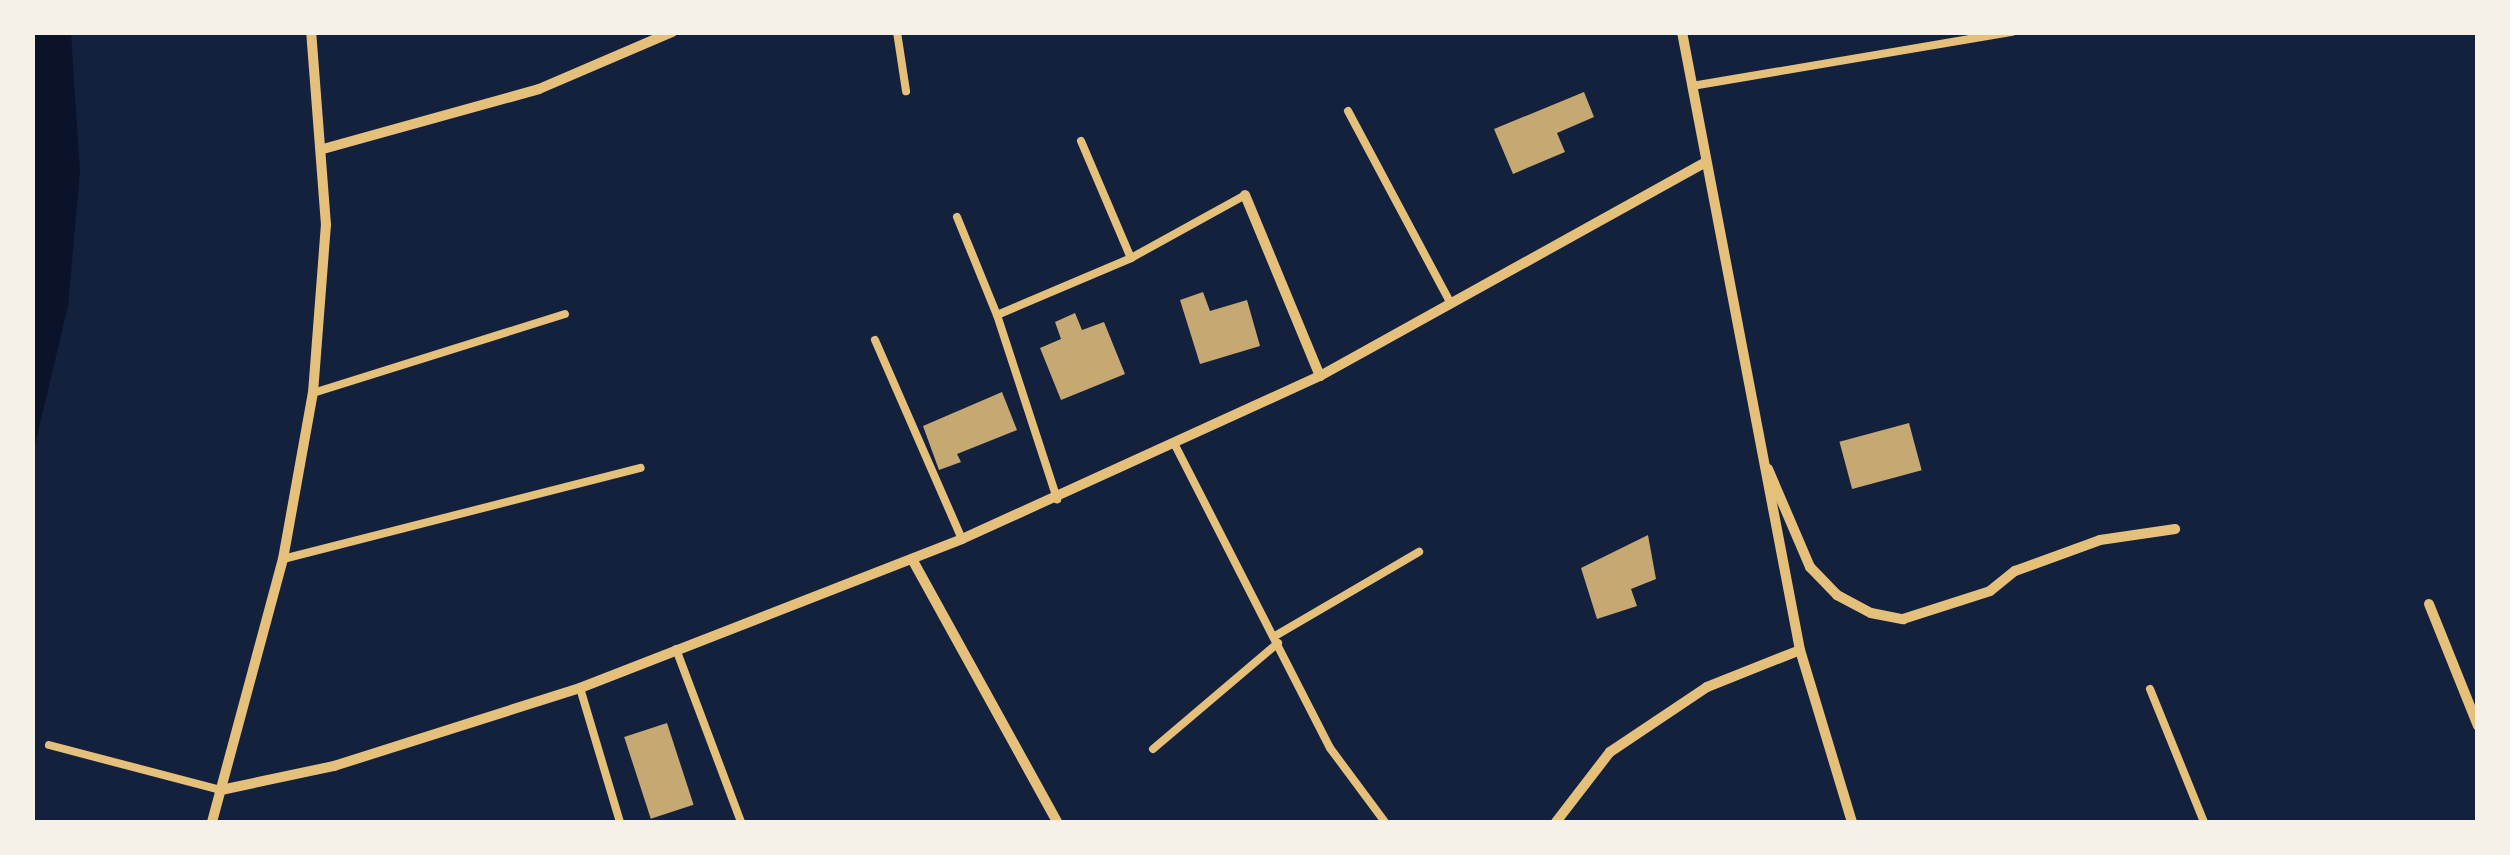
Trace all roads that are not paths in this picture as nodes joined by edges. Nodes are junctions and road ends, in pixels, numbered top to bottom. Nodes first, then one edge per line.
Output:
1 (312, 32) edge
2 (672, 32) edge
3 (898, 32) edge
4 (1682, 32) edge
5 (2012, 32) edge
6 (1692, 86) junction
7 (906, 91) dead end
8 (1348, 110) dead end
9 (1081, 141) dead end
10 (323, 149) junction
11 (1706, 162) junction
12 (1245, 195) joint
13 (956, 217) dead end
14 (1131, 258) junction
15 (1450, 302) junction
16 (565, 314) dead end
17 (997, 316) junction
18 (875, 340) dead end
19 (1320, 376) junction
20 (313, 393) junction
21 (1176, 447) junction
22 (1760, 455) junction
23 (641, 468) dead end
24 (1057, 499) junction
25 (2176, 528) dead end
26 (962, 539) junction
27 (1420, 552) dead end
28 (283, 559) junction
29 (912, 559) junction
30 (2429, 604) dead end
31 (1277, 640) junction
32 (676, 649) junction
33 (1800, 650) junction
34 (580, 688) junction
35 (2150, 689) dead end
36 (2478, 726) edge
37 (49, 745) dead end
38 (1153, 749) dead end
39 (221, 790) junction
40 (212, 822) edge
41 (620, 822) edge
42 (741, 822) edge
43 (1056, 822) edge
44 (1384, 822) edge
45 (1556, 822) edge
46 (1852, 822) edge
47 (2204, 822) edge

1 - 10 street
2 - 10 street
3 - 7 lane
4 - 6 street
5 - 6 lane
6 - 11 street
8 - 15 lane
9 - 14 lane
10 - 20 street
11 - 15 street
11 - 22 street
12 - 14 lane
12 - 19 street
13 - 17 lane
14 - 17 lane
15 - 19 street
16 - 20 lane
17 - 24 lane
18 - 26 lane
19 - 21 street
20 - 28 street
21 - 24 street
21 - 31 lane
22 - 25 street
22 - 33 street
23 - 28 lane
24 - 26 street
26 - 29 street
27 - 31 lane
28 - 39 street
29 - 32 street
29 - 43 street
30 - 36 street
31 - 38 lane
31 - 44 lane
32 - 34 street
32 - 42 lane
33 - 45 street
33 - 46 street
34 - 39 street
34 - 41 lane
35 - 47 lane
37 - 39 lane
39 - 40 street

